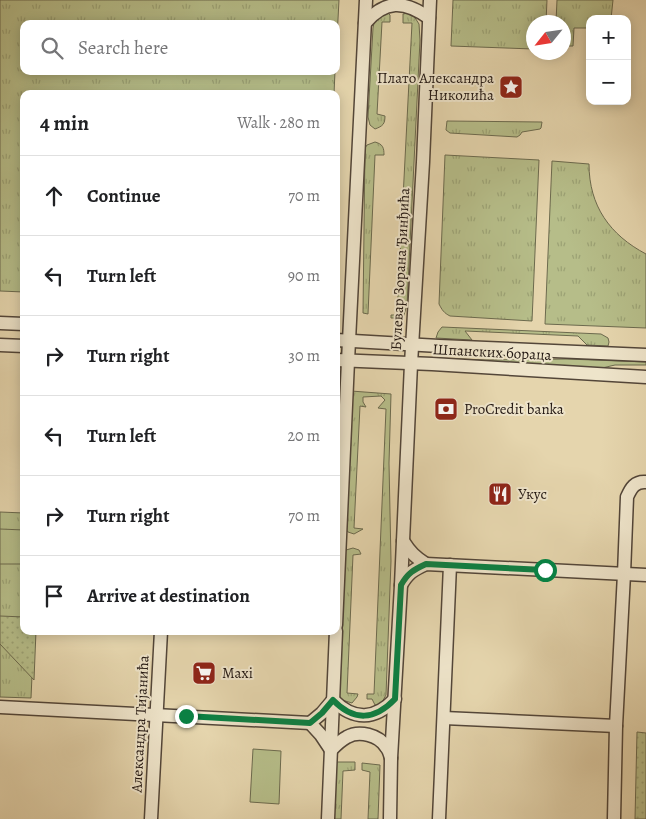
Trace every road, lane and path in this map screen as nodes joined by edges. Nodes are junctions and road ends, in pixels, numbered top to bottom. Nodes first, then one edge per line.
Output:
1 (366, 0) edge
2 (430, 0) edge
3 (429, 18) junction
4 (365, 23) junction
5 (0, 323) edge
6 (20, 324) edge
7 (343, 341) edge
8 (0, 345) edge
9 (412, 345) junction
10 (20, 346) edge
11 (646, 355) edge
12 (342, 360) edge
13 (411, 364) junction
14 (646, 377) edge
15 (340, 448) edge
16 (646, 482) edge
17 (403, 541) junction
18 (426, 564) junction
19 (450, 565) junction
20 (624, 574) junction
21 (646, 575) edge
22 (401, 585) junction
23 (161, 635) edge
24 (336, 635) edge
25 (395, 699) junction
26 (333, 700) junction
27 (0, 707) edge
28 (157, 715) junction
29 (444, 718) junction
30 (310, 723) junction
31 (616, 726) junction
32 (331, 750) junction
33 (391, 758) junction
34 (151, 819) edge
35 (328, 819) edge
36 (390, 819) edge
37 (439, 819) edge
38 (614, 819) edge

1 - 4 street
2 - 3 street, Булевар Зорана Ђинђића
3 - 4 street
3 - 9 street, Булевар Зорана Ђинђића
4 - 7 street
5 - 6 street
7 - 9 street, Шпанских бораца
7 - 12 street
8 - 10 street
9 - 11 street, Шпанских бораца
9 - 13 street, Булевар Зорана Ђинђића
12 - 13 street, Шпанских бораца
12 - 15 street
13 - 14 street, Шпанских бораца
13 - 17 street, Булевар Зорана Ђинђића
16 - 20 street
17 - 18 street
17 - 22 street, Булевар Зорана Ђинђића
18 - 19 street
18 - 22 street
19 - 20 street
19 - 29 street
20 - 21 street
20 - 31 street
22 - 25 street, Булевар Зорана Ђинђића
23 - 28 street, Александра Тијанића
24 - 26 street
25 - 26 street
25 - 33 street, Булевар Зорана Ђинђића
26 - 30 street
26 - 32 street
27 - 28 street
28 - 30 street
28 - 34 street, Александра Тијанића
29 - 31 street
29 - 37 street
30 - 32 street
31 - 38 street
32 - 33 street
32 - 35 street
33 - 36 street, Булевар Зорана Ђинђића

